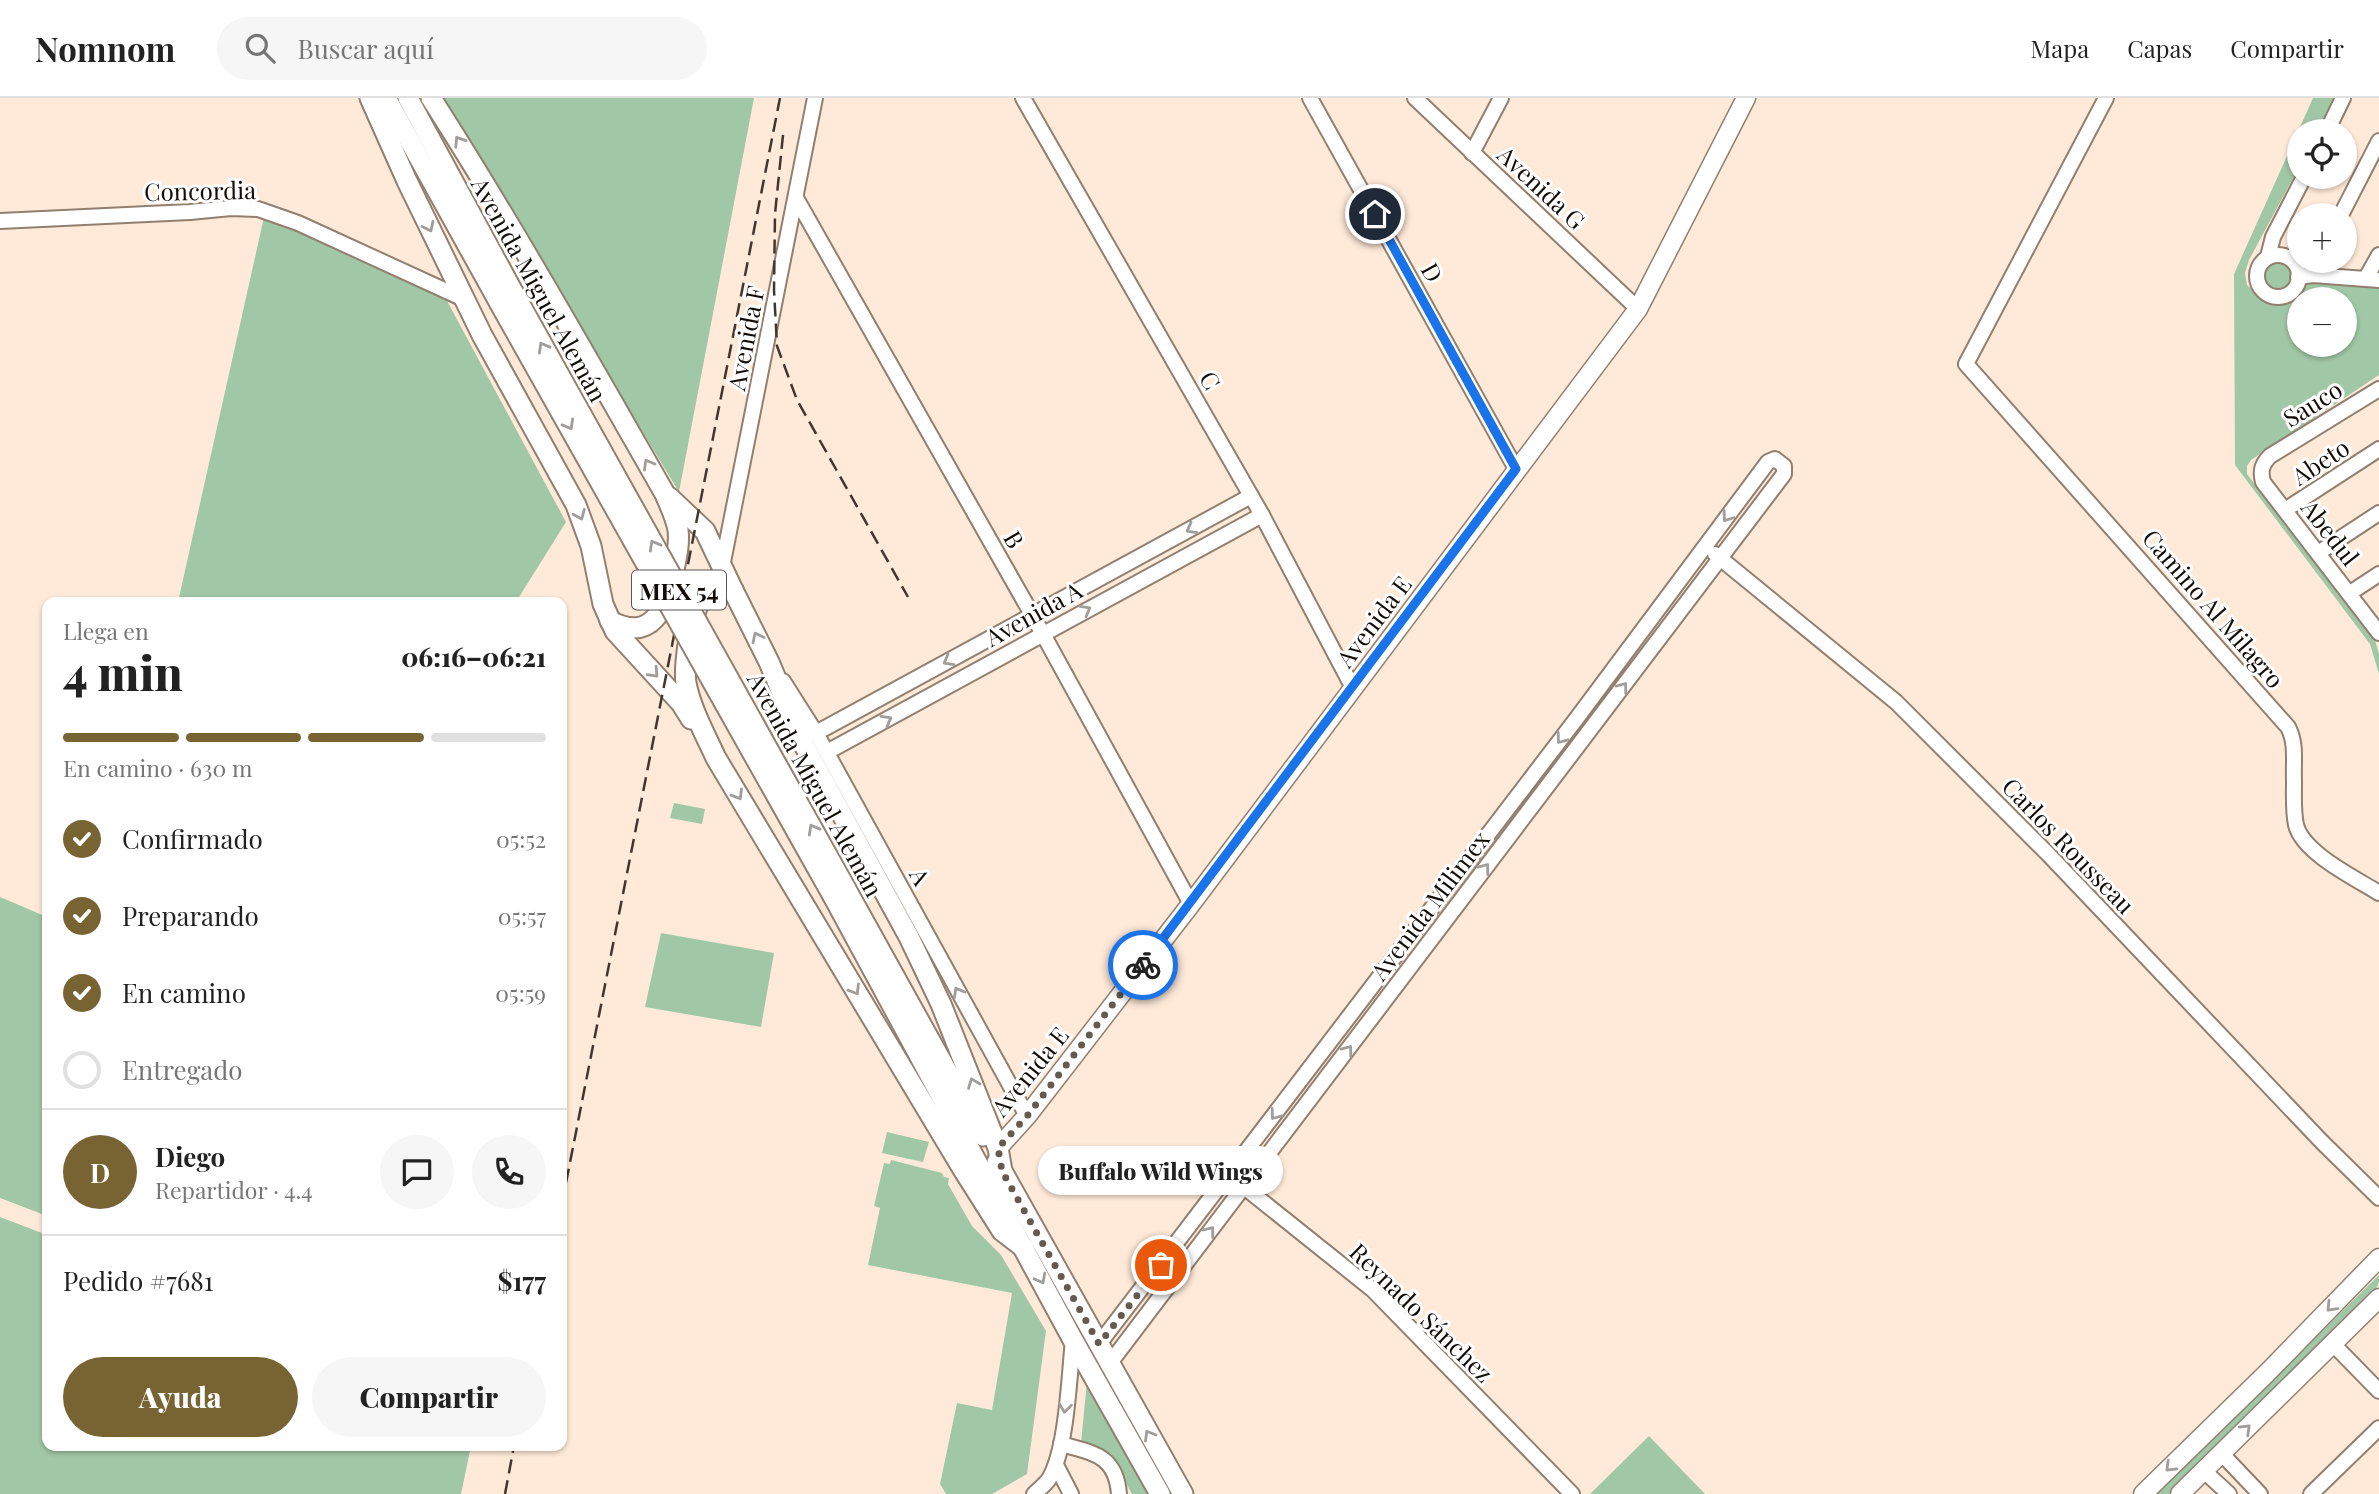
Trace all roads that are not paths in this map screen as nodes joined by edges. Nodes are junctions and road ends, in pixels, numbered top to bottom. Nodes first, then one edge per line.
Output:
1 (370, 98) edge
2 (386, 98) edge
3 (408, 98) edge
4 (431, 98) edge
5 (816, 98) edge
6 (1023, 98) edge
7 (1310, 98) edge
8 (1415, 98) edge
9 (1501, 98) edge
10 (1746, 98) edge
11 (2106, 98) edge
12 (2343, 98) edge
13 (2333, 119) edge
14 (2379, 141) edge
15 (1472, 153) junction
16 (2298, 189) edge
17 (796, 198) junction
18 (2347, 203) edge
19 (0, 221) edge
20 (2379, 255) edge
21 (2268, 257) junction
22 (2309, 273) edge
23 (2306, 276) junction
24 (2373, 279) edge
25 (466, 300) junction
26 (1637, 309) junction
27 (2379, 389) edge
28 (2379, 449) edge
29 (2270, 456) joint
30 (1516, 469) junction
31 (665, 494) junction
32 (1251, 496) junction
33 (2285, 510) junction
34 (2379, 513) edge
35 (1262, 515) junction
36 (732, 518) junction
37 (705, 531) junction
38 (1706, 546) junction
39 (1154, 549) junction
40 (2318, 553) junction
41 (1721, 558) junction
42 (723, 564) junction
43 (1165, 568) junction
44 (2379, 574) edge
45 (725, 588) junction
46 (2350, 593) junction
47 (1032, 615) junction
48 (610, 621) junction
49 (2379, 633) edge
50 (1043, 634) junction
51 (769, 662) junction
52 (1353, 688) junction
53 (816, 733) junction
54 (827, 752) junction
55 (716, 758) junction
56 (840, 892) junction
57 (2379, 893) edge
58 (1191, 904) junction
59 (1027, 1116) junction
60 (998, 1148) junction
61 (1002, 1171) junction
62 (1229, 1175) junction
63 (1245, 1187) junction
64 (2379, 1198) edge
65 (1024, 1248) junction
66 (2379, 1258) edge
67 (2379, 1298) edge
68 (1073, 1340) junction
69 (1099, 1344) junction
70 (2334, 1345) junction
71 (1110, 1363) junction
72 (2379, 1391) edge
73 (2379, 1428) edge
74 (1061, 1444) junction
75 (2221, 1452) junction
76 (1056, 1465) junction
77 (2204, 1471) junction
78 (1034, 1494) edge
79 (1071, 1494) edge
80 (1119, 1494) edge
81 (1160, 1494) edge
82 (1183, 1494) edge
83 (1572, 1494) edge
84 (2143, 1494) edge
85 (2180, 1494) edge
86 (2229, 1494) edge
87 (2260, 1494) edge
88 (2311, 1494) edge

1 -> 25 highway
2 -> 56 highway, Avenida Miguel Alemán / MEX 54, bridge
56 -> 3 highway, Avenida Miguel Alemán / MEX 54, bridge
31 -> 4 highway
5 - 17 street, Avenida F
6 - 32 street, C
7 - 30 street, D
8 - 15 street, Avenida G
9 - 15 street
10 - 26 main road, Avenida E
11 - 57 street, Camino Al Milagro
12 - 13 street
14 - 18 street
15 - 26 street, Avenida G
16 - 21 street
17 - 36 street, Avenida F
17 - 47 street, B
19 - 25 street, Concordia
20 - 24 street
21 - 23 street
21 - 23 street
22 - 23 street
23 - 24 street
25 -> 48 highway
26 - 30 main road, Avenida E
27 - 29 street, Sauco
28 - 33 street, Abeto
29 - 33 street, Abedul
30 - 52 main road, Avenida E
31 - 37 highway
31 - 48 highway
32 - 35 street, C
32 -> 39 street, Avenida A
33 - 40 street, Abedul
34 - 40 street
35 - 43 street, Avenida A
35 - 52 street, C
36 - 37 street
36 - 42 street, Avenida F
37 - 42 highway
38 - 41 street, Carlos Rousseau
41 -> 38 street, Avenida Milimex
38 -> 62 street, Avenida Milimex
39 - 43 street
39 - 47 street, Avenida A
40 - 46 street, Abedul
63 -> 41 street, Avenida Milimex
41 - 64 street, Carlos Rousseau
42 - 45 highway
50 -> 43 street, Avenida A
44 - 46 street
51 -> 45 highway
45 - 55 highway
46 - 49 street, Abedul
47 - 50 street, B
47 -> 53 street, Avenida A
48 -> 55 highway
54 -> 50 street, Avenida A
50 - 58 street, B
51 - 53 street, A
60 -> 51 highway
52 - 58 main road, Avenida E
53 - 54 street, A
59 -> 54 street, A
55 -> 65 highway
56 - 61 highway, Avenida Miguel Alemán / MEX 54
56 - 65 highway, Avenida Miguel Alemán / MEX 54
58 - 59 main road, Avenida E
59 - 60 main road, Avenida E
60 - 61 highway
61 - 69 highway, Avenida Miguel Alemán / MEX 54
62 - 63 street, Reynado Sánchez
62 - 69 street, Avenida Milimex
71 -> 63 street, Avenida Milimex
63 - 83 street, Reynado Sánchez
65 -> 68 highway, Avenida Miguel Alemán / MEX 54
66 -> 84 main road
67 - 70 main road
68 -> 74 street
68 - 81 highway, Avenida Miguel Alemán / MEX 54
69 - 71 highway, Avenida Miguel Alemán / MEX 54
70 - 72 street
75 -> 70 main road
82 -> 71 highway, Avenida Miguel Alemán / MEX 54
73 - 88 street
74 - 76 street
74 - 80 street
75 - 77 main road
75 - 87 street
76 - 78 street
76 - 79 street
77 - 85 main road
77 - 86 street

